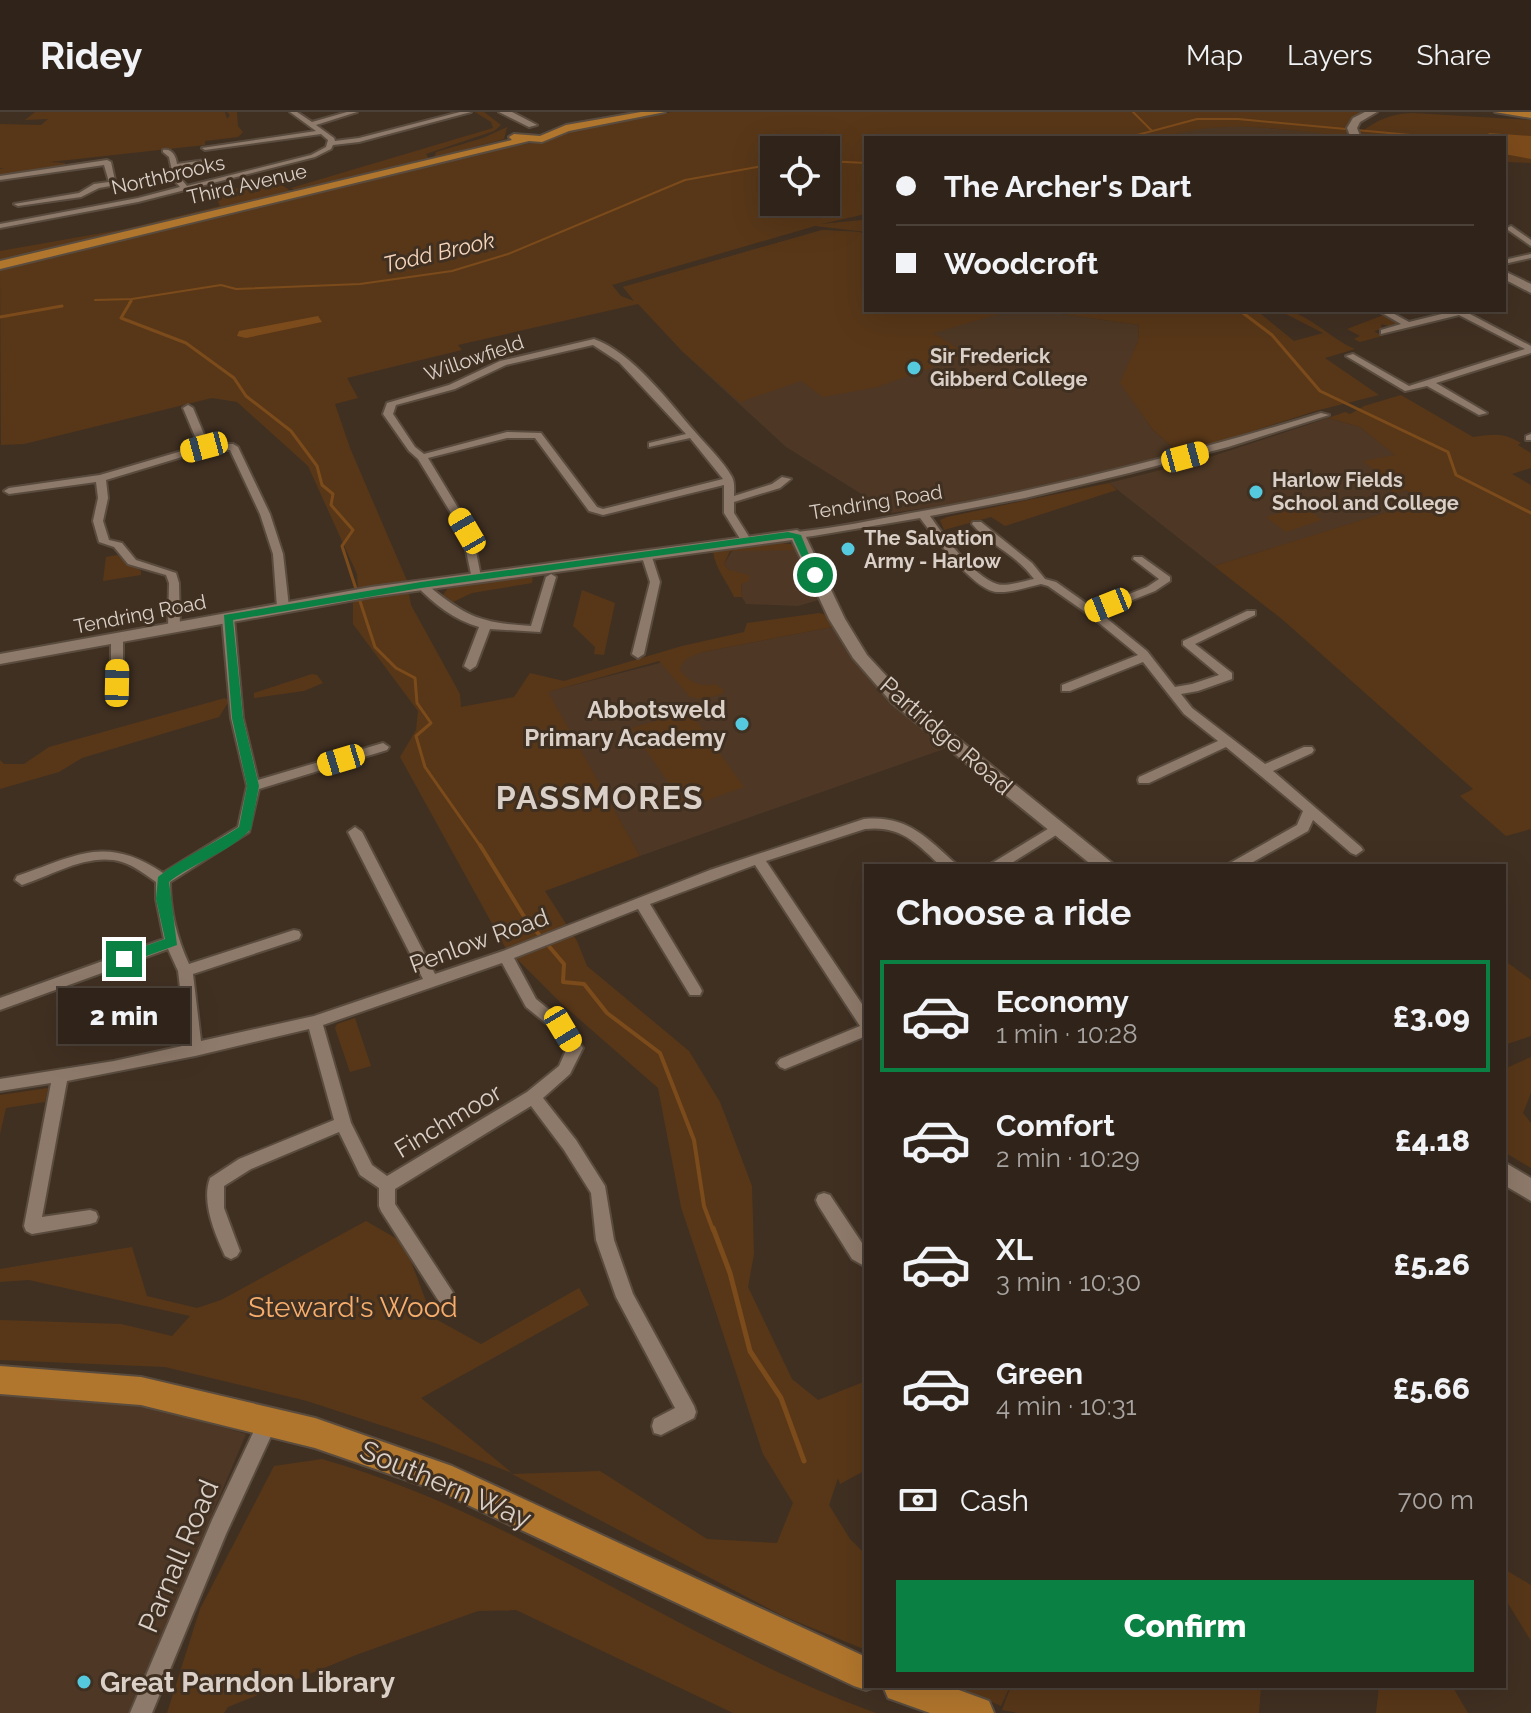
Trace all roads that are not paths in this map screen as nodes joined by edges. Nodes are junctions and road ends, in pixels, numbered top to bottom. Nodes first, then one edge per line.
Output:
1 (293, 112) edge
2 (354, 112) edge
3 (468, 112) edge
4 (493, 112) edge
5 (504, 112) edge
6 (645, 112) edge
7 (660, 112) edge
8 (1500, 112) edge
9 (1367, 113) edge
10 (1531, 115) edge
11 (311, 124) junction
12 (534, 125) junction
13 (322, 132) junction
14 (553, 134) junction
15 (1355, 136) edge
16 (514, 138) junction
17 (333, 143) junction
18 (205, 148) dead end
19 (165, 151) dead end
20 (205, 162) dead end
21 (175, 166) junction
22 (0, 178) edge
23 (186, 189) junction
24 (18, 204) dead end
25 (0, 212) edge
26 (2, 225) edge
27 (1511, 228) dead end
28 (1531, 244) edge
29 (1531, 256) edge
30 (1506, 262) edge
31 (0, 265) edge
32 (1506, 275) edge
33 (1531, 289) edge
34 (1385, 312) edge
35 (1460, 312) edge
36 (1466, 312) edge
37 (1408, 325) junction
38 (1384, 332) dead end
39 (1531, 350) edge
40 (1350, 356) dead end
41 (1429, 383) junction
42 (188, 408) dead end
43 (1482, 413) dead end
44 (1324, 415) dead end
45 (692, 435) junction
46 (652, 445) dead end
47 (204, 447) junction
48 (422, 457) junction
49 (101, 478) junction
50 (786, 479) dead end
51 (729, 481) junction
52 (9, 491) dead end
53 (731, 500) junction
54 (923, 514) junction
55 (977, 524) dead end
56 (797, 535) junction
57 (746, 540) junction
58 (646, 554) junction
59 (1138, 559) dead end
60 (476, 577) junction
61 (551, 577) dead end
62 (1041, 581) junction
63 (421, 585) junction
64 (283, 607) junction
65 (1092, 612) junction
66 (1251, 613) dead end
67 (228, 618) junction
68 (174, 627) junction
69 (485, 627) junction
70 (117, 640) junction
71 (638, 654) dead end
72 (1144, 657) junction
73 (0, 659) edge
74 (470, 666) dead end
75 (117, 683) dead end
76 (1066, 688) dead end
77 (1174, 691) junction
78 (1227, 742) junction
79 (383, 747) dead end
80 (1308, 750) dead end
81 (1264, 770) junction
82 (1144, 780) dead end
83 (253, 786) junction
84 (1309, 811) junction
85 (1056, 829) junction
86 (355, 832) dead end
87 (1356, 850) dead end
88 (757, 858) junction
89 (948, 864) edge
90 (1000, 864) edge
91 (1103, 864) edge
92 (1241, 864) edge
93 (22, 880) dead end
94 (163, 880) junction
95 (642, 903) junction
96 (294, 935) dead end
97 (172, 942) junction
98 (506, 956) junction
99 (185, 971) junction
100 (432, 982) junction
101 (695, 991) dead end
102 (0, 1004) edge
103 (864, 1019) edge
104 (315, 1022) junction
105 (864, 1031) edge
106 (195, 1050) junction
107 (785, 1063) dead end
108 (60, 1076) junction
109 (0, 1085) edge
110 (533, 1097) junction
111 (343, 1123) junction
112 (1506, 1173) edge
113 (387, 1185) junction
114 (1531, 1191) edge
115 (824, 1200) dead end
116 (90, 1217) dead end
117 (231, 1251) dead end
118 (864, 1258) edge
119 (446, 1297) dead end
120 (0, 1380) edge
121 (268, 1423) junction
122 (661, 1426) dead end
123 (864, 1673) edge
124 (906, 1688) edge
125 (141, 1713) edge
126 (977, 1713) edge

1 - 11 street
2 - 11 street
3 - 17 street, Northbrooks
4 - 16 street
5 - 12 street
6 - 12 main road
7 - 14 main road
8 - 10 main road
9 - 15 street
11 - 13 street
12 - 14 main road
12 - 16 main road
13 - 17 street
13 - 18 street, Northbrooks
14 - 16 main road
16 - 31 main road, Third Avenue
17 - 23 street, Northbrooks
19 - 21 street
20 - 21 street
21 - 23 street
22 - 24 street, Northbrooks
23 - 26 street, Northbrooks
25 - 26 street, Northbrooks
27 - 28 street
29 - 30 street
32 - 33 street
34 - 37 street
35 - 37 street
36 - 39 street
37 - 38 street
39 - 41 street
40 - 41 street
41 - 43 street
42 - 47 street
44 - 54 street, Tendring Road
45 - 46 street
45 - 48 street, Willowfield
45 - 51 street, Willowfield
47 - 49 street
47 - 64 street
48 - 51 street
48 - 60 street, Willowfield
49 - 52 street
49 - 68 street
50 - 53 street
51 - 53 street
53 - 57 street
54 - 56 street, Tendring Road
54 - 62 street
55 - 62 street
56 - 57 street, Tendring Road
56 - 85 street, Partridge Road
57 - 58 street, Tendring Road
58 - 60 street, Tendring Road
58 - 71 street
59 - 65 street
60 - 63 street, Tendring Road
61 - 69 street
62 - 65 street
63 - 64 street, Tendring Road
63 - 69 street
64 - 67 street, Tendring Road
65 - 72 street
66 - 77 street
67 - 68 street, Tendring Road
67 - 83 street
68 - 70 street, Tendring Road
69 - 74 street
70 - 73 street, Tendring Road
70 - 75 street
72 - 76 street
72 - 77 street
77 - 78 street
78 - 81 street
78 - 82 street
79 - 83 street
80 - 81 street
81 - 84 street
83 - 94 street
84 - 87 street
84 - 92 street
85 - 90 street
85 - 91 street, Partridge Road
86 - 100 street
88 - 89 street, Penlow Road
88 - 95 street, Penlow Road
88 - 103 street
93 - 94 street
94 - 97 street
95 - 98 street, Penlow Road
95 - 101 street
96 - 99 street
97 - 99 street
97 - 102 street
98 - 100 street, Penlow Road
98 - 110 street, Finchmoor
99 - 106 street
100 - 104 street, Penlow Road
104 - 106 street, Penlow Road
104 - 111 street, Finchmoor
105 - 107 street
106 - 108 street, Penlow Road
108 - 109 street, Penlow Road
108 - 116 street
110 - 113 street, Finchmoor
110 - 122 street, Finchmoor
111 - 113 street, Finchmoor
111 - 117 street
112 - 114 street
113 - 119 street, Finchmoor
115 - 118 street
120 - 121 main road, Southern Way
121 - 123 main road, Southern Way
121 - 125 street, Parnall Road
124 - 126 main road

